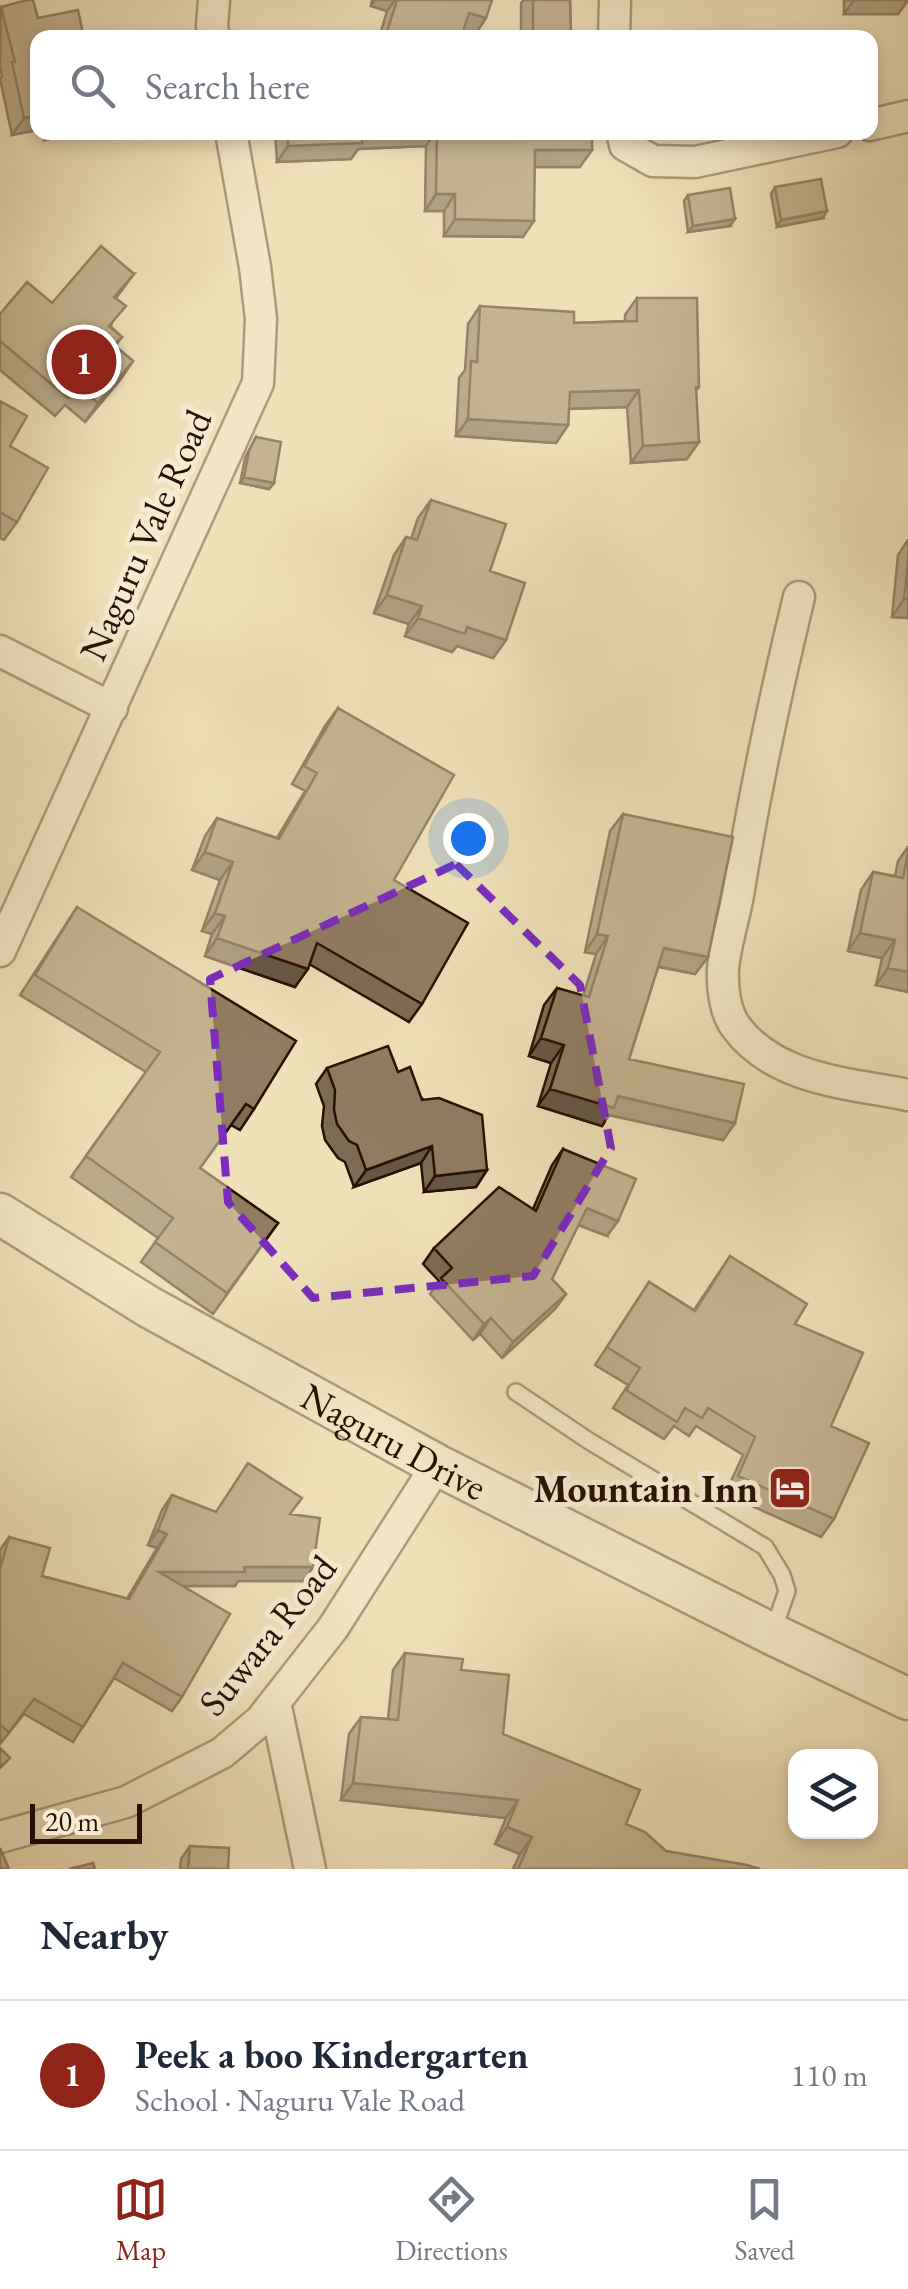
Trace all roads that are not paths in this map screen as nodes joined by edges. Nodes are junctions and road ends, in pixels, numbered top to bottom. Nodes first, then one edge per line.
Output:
1 (214, 0) edge
2 (615, 0) edge
3 (213, 30) edge
4 (614, 30) edge
5 (908, 116) edge
6 (878, 123) edge
7 (232, 140) edge
8 (624, 140) edge
9 (799, 140) edge
10 (799, 598) dead end
11 (0, 651) edge
12 (112, 708) junction
13 (0, 950) edge
14 (908, 1095) edge
15 (0, 1214) edge
16 (516, 1392) dead end
17 (437, 1465) junction
18 (772, 1634) junction
19 (908, 1699) edge
20 (275, 1702) junction
21 (0, 1837) edge
22 (310, 1869) edge

1 - 3 street
2 - 4 street
5 - 6 street
7 - 12 street, Naguru Vale Road
8 - 9 street
10 - 14 street
11 - 12 street
12 - 13 street, Naguru Vale Road
15 - 17 street, Naguru Drive
16 - 18 lane
17 - 18 street, Naguru Drive
17 - 20 street, Suwara Road
18 - 19 street, Naguru Drive
20 - 21 street, Suwara Road
20 - 22 street

